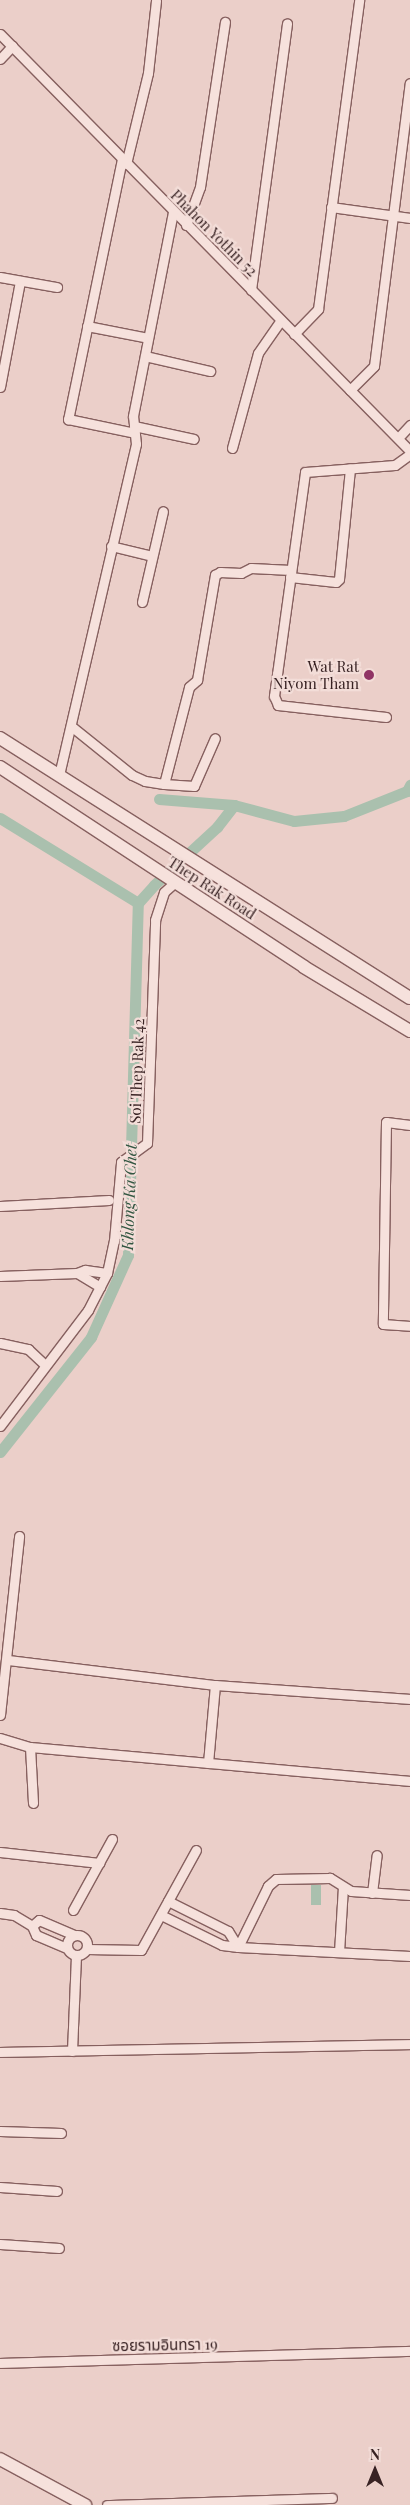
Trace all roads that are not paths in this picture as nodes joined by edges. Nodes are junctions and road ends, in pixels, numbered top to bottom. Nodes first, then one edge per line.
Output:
1 (156, 0) edge
2 (359, 0) edge
3 (225, 22) dead end
4 (288, 23) dead end
5 (0, 34) edge
6 (12, 46) junction
7 (0, 59) edge
8 (410, 84) edge
9 (124, 162) junction
10 (332, 207) junction
11 (173, 212) junction
12 (393, 215) junction
13 (410, 218) edge
14 (186, 225) junction
15 (0, 277) edge
16 (20, 281) junction
17 (57, 287) dead end
18 (251, 290) junction
19 (281, 320) junction
20 (87, 326) junction
21 (294, 334) junction
22 (148, 338) junction
23 (145, 356) junction
24 (210, 371) dead end
25 (0, 387) edge
26 (350, 390) junction
27 (410, 426) edge
28 (134, 430) junction
29 (398, 438) junction
30 (194, 439) dead end
31 (232, 448) dead end
32 (410, 452) edge
33 (350, 468) junction
34 (163, 511) dead end
35 (111, 546) junction
36 (152, 556) junction
37 (291, 573) junction
38 (142, 602) dead end
39 (386, 717) dead end
40 (71, 726) junction
41 (0, 738) edge
42 (215, 738) dead end
43 (0, 768) edge
44 (59, 775) junction
45 (164, 784) junction
46 (172, 881) junction
47 (410, 998) edge
48 (410, 1031) edge
49 (410, 1125) edge
50 (110, 1200) dead end
51 (0, 1206) edge
52 (107, 1273) junction
53 (77, 1274) junction
54 (0, 1276) edge
55 (100, 1287) junction
56 (410, 1326) edge
57 (0, 1343) edge
58 (45, 1365) junction
59 (0, 1426) edge
60 (19, 1536) dead end
61 (8, 1660) junction
62 (215, 1685) junction
63 (410, 1699) edge
64 (0, 1715) edge
65 (0, 1738) edge
66 (30, 1747) junction
67 (208, 1763) junction
68 (410, 1781) edge
69 (33, 1803) dead end
70 (112, 1839) dead end
71 (196, 1850) dead end
72 (0, 1852) edge
73 (377, 1855) dead end
74 (99, 1863) junction
75 (343, 1887) junction
76 (372, 1893) junction
77 (410, 1895) edge
78 (168, 1901) junction
79 (73, 1910) dead end
80 (0, 1913) edge
81 (160, 1915) junction
82 (32, 1926) junction
83 (74, 1935) junction
84 (238, 1946) junction
85 (67, 1948) junction
86 (87, 1948) junction
87 (339, 1952) junction
88 (76, 1956) junction
89 (410, 1956) edge
90 (410, 2044) edge
91 (72, 2051) junction
92 (0, 2052) edge
93 (0, 2131) edge
94 (61, 2133) dead end
95 (0, 2187) edge
96 (57, 2191) dead end
97 (0, 2244) edge
98 (59, 2248) dead end
99 (410, 2351) edge
100 (0, 2363) edge
101 (0, 2459) edge
102 (332, 2498) dead end
103 (85, 2505) edge
104 (107, 2505) edge

1 - 9 street
2 - 10 street
3 - 14 street
4 - 18 street
5 - 6 street, Phahon Yothin 52
6 - 7 street
6 - 9 street, Phahon Yothin 52
8 - 12 street
9 - 11 street, Phahon Yothin 52
9 - 20 street
10 - 12 street
10 - 21 street
11 - 14 street, Phahon Yothin 52
11 - 22 street
12 - 13 street
12 - 26 street
14 - 18 street, Phahon Yothin 52
15 - 16 street
16 - 17 street
16 - 25 street
18 - 19 street, Phahon Yothin 52
19 - 21 street, Phahon Yothin 52
19 - 31 street
20 - 22 street
20 - 28 street
21 - 26 street, Phahon Yothin 52
22 - 23 street
23 - 24 street
23 - 28 street
26 - 29 street, Phahon Yothin 52
27 - 29 street
28 - 30 street
28 - 35 street
29 - 32 street, Phahon Yothin 52
32 - 33 street, Phahon Yothin 52
33 - 37 street, Phahon Yothin 52
33 - 37 street
34 - 36 street
35 - 36 street
35 - 40 street
36 - 38 street
37 - 39 street
37 - 45 street
40 - 44 street
40 - 45 street
41 - 44 main road, Thep Rak Road
42 - 45 street
43 - 46 main road, Thep Rak Road
44 - 47 main road, Thep Rak Road
46 - 48 main road, Thep Rak Road
46 - 52 street, Soi Thep Rak 42
49 - 56 street
50 - 51 street
52 - 53 street
52 - 55 street, Soi Thep Rak 42
53 - 54 street
53 - 55 street
55 - 58 street, Soi Thep Rak 42
57 - 58 street
58 - 59 street, Soi Thep Rak 42
60 - 61 street
61 - 62 street
61 - 64 street
62 - 63 street
62 - 67 street
65 - 66 street
66 - 67 street
66 - 69 street
67 - 68 street
70 - 74 street
71 - 78 street
72 - 74 street
73 - 76 street
74 - 79 street
75 - 76 street
75 - 84 street
75 - 87 street
76 - 77 street
78 - 81 street
78 - 84 street
80 - 82 street
81 - 84 street
81 - 86 street
82 - 83 street
82 - 85 street
83 - 85 street
83 - 86 street
84 - 87 street
85 - 88 street
86 - 88 street
87 - 89 street
88 - 91 street
90 - 91 street
91 - 92 street
93 - 94 street
95 - 96 street
97 - 98 street
99 - 100 street, ซอยรามอินทรา 19
101 - 103 main road
102 - 104 street

